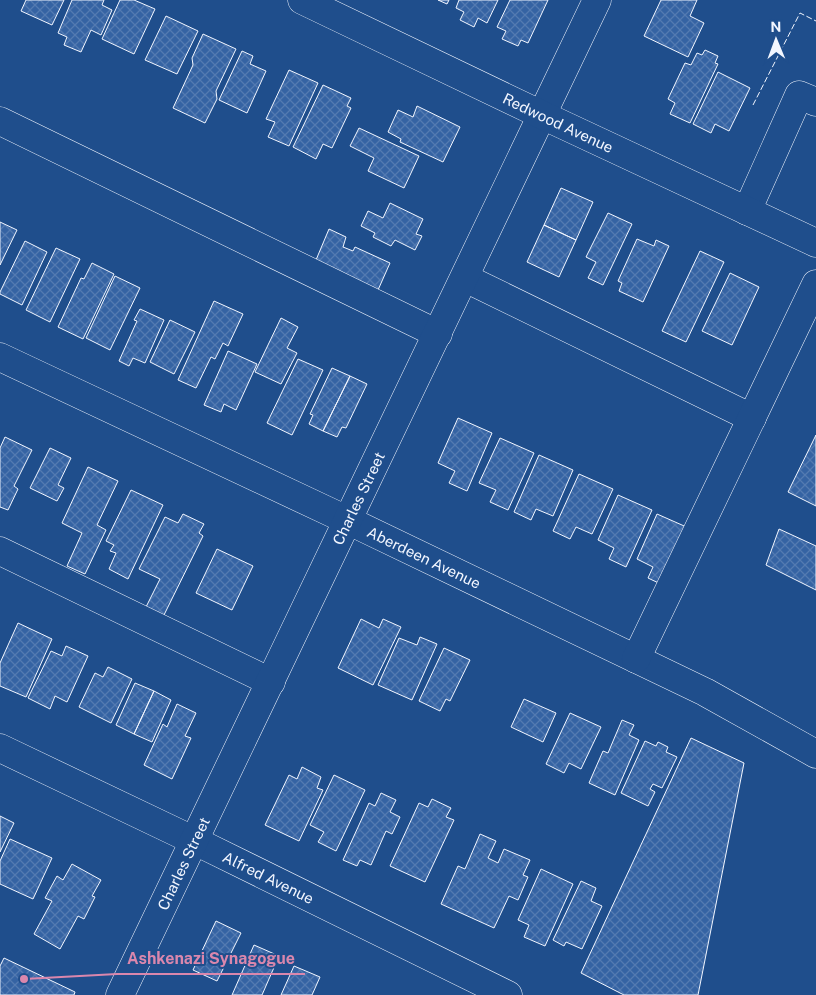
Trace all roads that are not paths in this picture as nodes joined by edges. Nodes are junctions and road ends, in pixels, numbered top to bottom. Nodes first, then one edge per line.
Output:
1 (302, 0) edge
2 (597, 0) edge
3 (816, 102) edge
4 (542, 115) junction
5 (0, 121) edge
6 (747, 211) junction
7 (816, 243) edge
8 (465, 278) junction
9 (816, 284) edge
10 (438, 334) junction
11 (0, 357) edge
12 (752, 418) junction
13 (347, 520) junction
14 (0, 551) edge
15 (636, 659) junction
16 (271, 682) junction
17 (0, 748) edge
18 (816, 754) edge
19 (195, 841) junction
20 (120, 995) edge
21 (508, 995) edge

1 - 4 street, Redwood Avenue
2 - 4 street, Charles Street
3 - 6 street
4 - 6 street, Redwood Avenue
4 - 8 street, Charles Street
5 - 10 street
6 - 7 street, Redwood Avenue
8 - 10 street, Charles Street
8 - 12 street
9 - 12 street
10 - 13 street, Charles Street
11 - 13 street, Aberdeen Avenue
12 - 15 street
13 - 15 street, Aberdeen Avenue
13 - 16 street, Charles Street
14 - 16 street
15 - 18 street, Aberdeen Avenue
16 - 19 street, Charles Street
17 - 19 street, Alfred Avenue
19 - 20 street, Charles Street
19 - 21 street, Alfred Avenue

